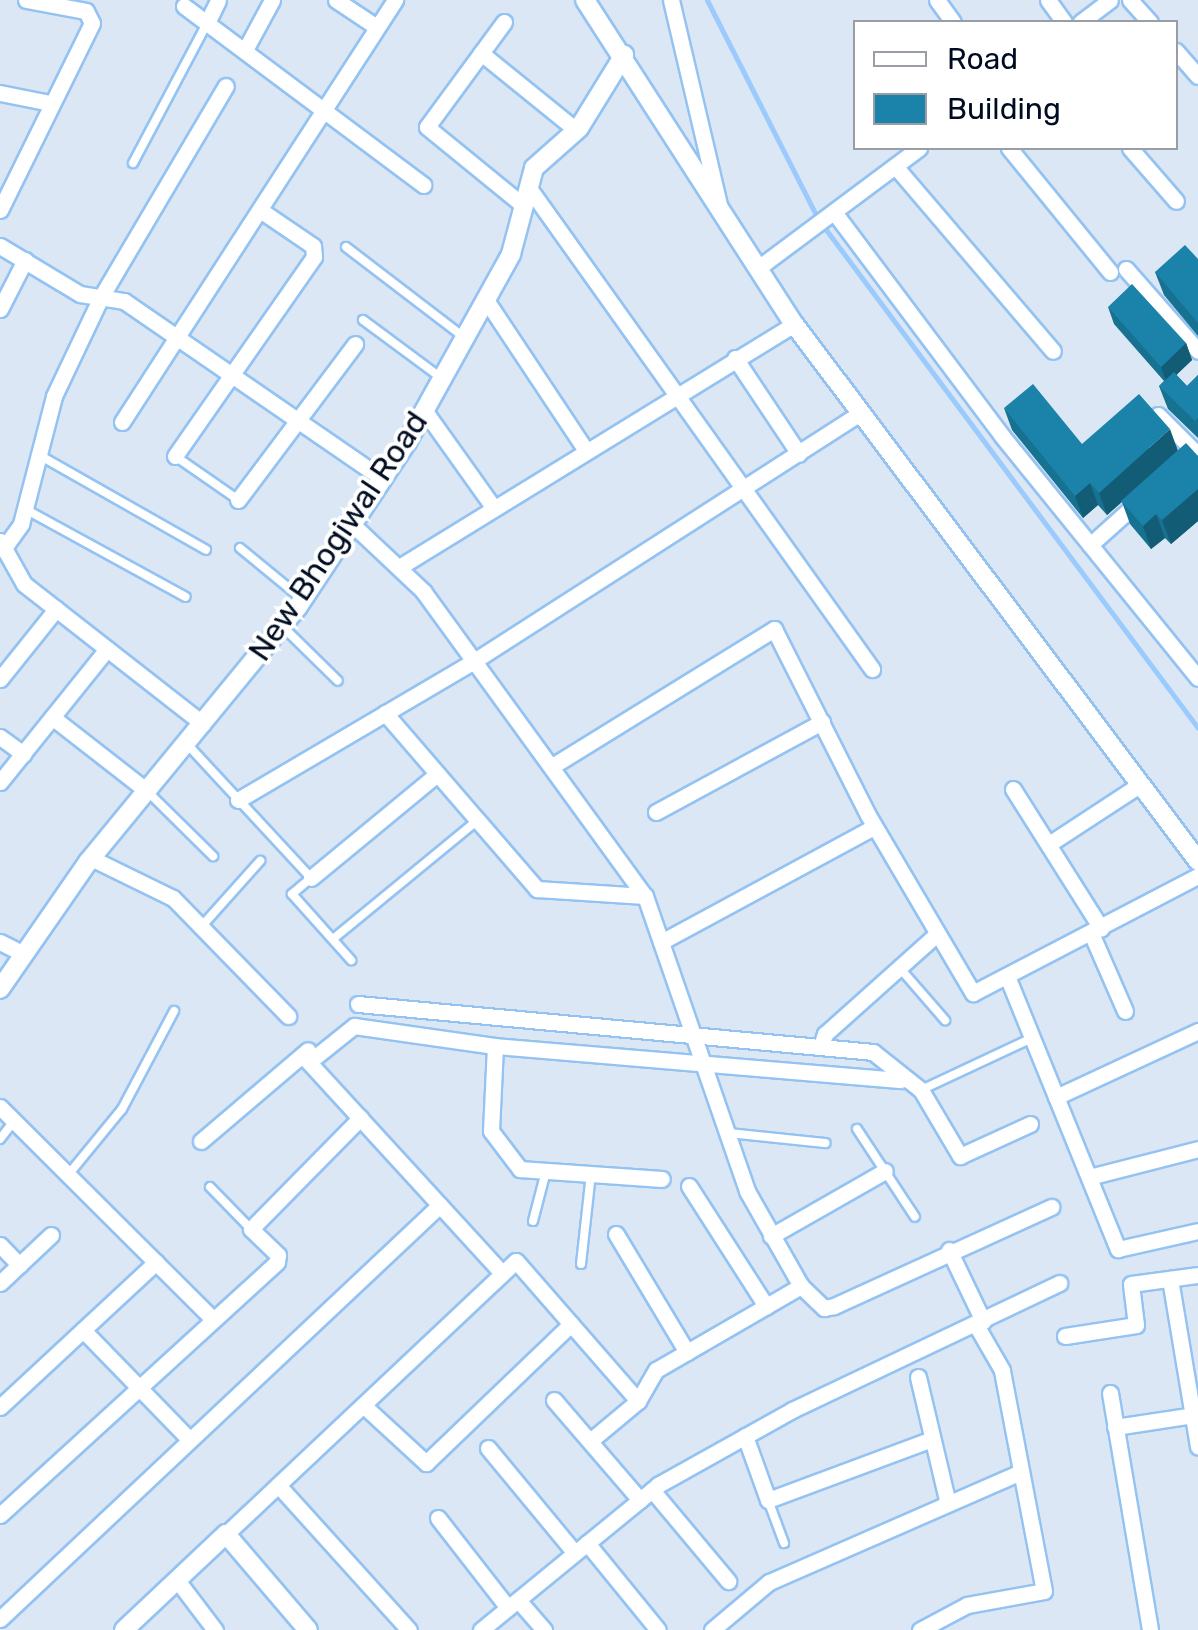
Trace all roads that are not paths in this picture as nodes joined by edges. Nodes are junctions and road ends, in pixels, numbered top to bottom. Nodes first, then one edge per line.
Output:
1 (26, 0) edge
2 (218, 0) edge
3 (272, 0) edge
4 (336, 0) edge
5 (396, 0) edge
6 (585, 0) edge
7 (671, 0) edge
8 (1110, 0) edge
9 (1130, 0) edge
10 (184, 6) dead end
11 (1085, 20) edge
12 (1148, 20) edge
13 (207, 22) junction
14 (504, 22) dead end
15 (374, 26) junction
16 (245, 50) junction
17 (1178, 53) edge
18 (481, 54) junction
19 (624, 56) junction
20 (1198, 76) edge
21 (226, 86) dead end
22 (0, 93) edge
23 (50, 102) junction
24 (326, 108) junction
25 (576, 130) junction
26 (916, 150) edge
27 (1011, 150) edge
28 (1132, 150) edge
29 (133, 163) dead end
30 (895, 166) junction
31 (424, 185) dead end
32 (526, 197) junction
33 (1176, 201) dead end
34 (718, 204) junction
35 (0, 210) edge
36 (260, 210) junction
37 (825, 217) junction
38 (0, 246) edge
39 (346, 247) dead end
40 (24, 260) junction
41 (758, 268) junction
42 (101, 297) junction
43 (486, 300) junction
44 (0, 309) edge
45 (363, 320) dead end
46 (794, 324) junction
47 (176, 337) junction
48 (465, 338) junction
49 (356, 344) dead end
50 (1198, 350) edge
51 (1053, 352) dead end
52 (735, 358) junction
53 (232, 375) junction
54 (442, 379) junction
55 (678, 392) junction
56 (424, 410) junction
57 (860, 414) junction
58 (1158, 415) edge
59 (297, 420) junction
60 (122, 422) dead end
61 (584, 448) junction
62 (1196, 453) edge
63 (799, 454) junction
64 (39, 455) junction
65 (175, 456) joint
66 (1182, 462) edge
67 (382, 479) junction
68 (1155, 486) edge
69 (745, 487) junction
70 (238, 500) joint
71 (25, 508) junction
72 (494, 508) junction
73 (352, 524) junction
74 (3, 542) edge
75 (1090, 545) junction
76 (240, 548) dead end
77 (206, 550) dead end
78 (401, 566) junction
79 (186, 597) dead end
80 (302, 600) junction
81 (56, 608) junction
82 (282, 626) junction
83 (107, 649) junction
84 (474, 661) junction
85 (872, 670) dead end
86 (1198, 678) edge
87 (0, 679) edge
88 (338, 681) dead end
89 (385, 713) junction
90 (52, 717) junction
91 (822, 722) junction
92 (203, 724) junction
93 (0, 737) edge
94 (187, 744) junction
95 (23, 754) junction
96 (554, 765) junction
97 (437, 774) junction
98 (0, 782) edge
99 (1139, 785) junction
100 (1014, 789) dead end
101 (147, 791) junction
102 (238, 800) junction
103 (656, 812) dead end
104 (478, 820) junction
105 (874, 827) junction
106 (1048, 844) junction
107 (213, 856) dead end
108 (91, 858) junction
109 (260, 861) dead end
110 (1198, 862) edge
111 (1198, 876) edge
112 (311, 878) junction
113 (644, 896) junction
114 (201, 927) junction
115 (1096, 931) junction
116 (937, 934) junction
117 (332, 939) junction
118 (0, 942) edge
119 (661, 942) junction
120 (24, 954) junction
121 (351, 960) dead end
122 (898, 966) junction
123 (1008, 976) junction
124 (0, 989) edge
125 (358, 1004) dead end
126 (174, 1011) dead end
127 (1125, 1012) dead end
128 (288, 1016) dead end
129 (945, 1020) dead end
130 (1198, 1031) edge
131 (696, 1038) junction
132 (1032, 1038) junction
133 (495, 1046) junction
134 (821, 1046) junction
135 (849, 1050) junction
136 (306, 1056) junction
137 (703, 1065) junction
138 (847, 1076) junction
139 (901, 1080) junction
140 (921, 1090) junction
141 (1056, 1097) junction
142 (0, 1107) edge
143 (360, 1118) junction
144 (14, 1121) junction
145 (1030, 1124) dead end
146 (857, 1128) dead end
147 (728, 1134) junction
148 (0, 1139) edge
149 (201, 1141) dead end
150 (825, 1143) dead end
151 (1198, 1150) edge
152 (546, 1171) junction
153 (885, 1171) junction
154 (592, 1174) junction
155 (68, 1175) junction
156 (1088, 1177) junction
157 (662, 1179) dead end
158 (689, 1186) dead end
159 (210, 1187) dead end
160 (440, 1205) junction
161 (1051, 1207) dead end
162 (915, 1217) dead end
163 (533, 1221) dead end
164 (251, 1229) junction
165 (1198, 1231) edge
166 (616, 1234) dead end
167 (52, 1235) dead end
168 (770, 1236) junction
169 (0, 1246) edge
170 (949, 1250) junction
171 (156, 1262) junction
172 (582, 1264) dead end
173 (20, 1265) junction
174 (501, 1272) junction
175 (1198, 1275) edge
176 (1170, 1279) junction
177 (1059, 1283) dead end
178 (0, 1284) edge
179 (801, 1286) junction
180 (766, 1306) junction
181 (214, 1319) junction
182 (979, 1323) junction
183 (571, 1324) junction
184 (83, 1330) junction
185 (1064, 1336) dead end
186 (688, 1352) junction
187 (918, 1377) dead end
188 (139, 1388) junction
189 (1110, 1393) dead end
190 (554, 1400) dead end
191 (638, 1401) junction
192 (363, 1405) junction
193 (0, 1407) edge
194 (1188, 1416) junction
195 (1115, 1427) junction
196 (745, 1436) junction
197 (932, 1439) junction
198 (190, 1440) junction
199 (590, 1441) junction
200 (1198, 1447) edge
201 (488, 1448) dead end
202 (1022, 1472) junction
203 (278, 1485) junction
204 (646, 1495) junction
205 (768, 1500) junction
206 (948, 1504) junction
207 (0, 1515) edge
208 (438, 1518) dead end
209 (226, 1534) junction
210 (784, 1543) dead end
211 (581, 1548) junction
212 (177, 1580) junction
213 (728, 1581) dead end
214 (513, 1604) junction
215 (0, 1620) edge
216 (126, 1629) edge
217 (215, 1630) edge
218 (308, 1630) edge
219 (409, 1630) edge
220 (481, 1630) edge
221 (544, 1630) edge
222 (658, 1630) edge
223 (712, 1630) edge
224 (920, 1630) edge
225 (1150, 1630) edge

1 - 23 street
2 - 13 street
3 - 16 street
4 - 15 street
5 - 15 street
6 - 19 street
7 - 34 street
8 - 11 street
9 - 12 street
10 - 13 street
13 - 16 street
13 - 29 lane
14 - 18 street
15 - 24 street
16 - 24 street
17 - 20 street
18 - 25 street
18 - 32 street
19 - 25 street, New Bhogiwal Road
19 - 34 street
21 - 42 street
22 - 23 street
23 - 35 street
24 - 31 street
24 - 36 street
25 - 32 street, New Bhogiwal Road
26 - 30 street
27 - 50 street
28 - 33 street
30 - 37 street
30 - 51 street
32 - 43 street, New Bhogiwal Road
32 - 55 street
34 - 41 street
36 - 47 street
36 - 53 street
37 - 41 street
37 - 75 street
38 - 40 street
39 - 48 lane
40 - 42 street
40 - 44 street
41 - 46 street
42 - 47 street
42 - 64 street
43 - 48 street, New Bhogiwal Road
43 - 61 street
45 - 54 lane
46 - 52 street
46 - 57 street
47 - 53 street
47 - 60 street
48 - 54 street, New Bhogiwal Road
49 - 59 street
52 - 55 street
52 - 63 street
53 - 59 street
53 - 65 street
54 - 56 street, New Bhogiwal Road
55 - 61 street
55 - 69 street
56 - 67 street, New Bhogiwal Road
56 - 72 street
57 - 63 street
57 - 99 street
58 - 62 street
59 - 67 street
59 - 70 street
61 - 72 street
62 - 66 street
63 - 69 street
64 - 71 street
64 - 77 lane
65 - 70 lane
67 - 73 street, New Bhogiwal Road
68 - 75 street
69 - 84 street
69 - 85 street
71 - 74 street
71 - 79 lane
72 - 78 street
73 - 78 street
73 - 80 street, New Bhogiwal Road
74 - 81 street
75 - 86 street
76 - 80 lane
78 - 84 street
80 - 82 street, New Bhogiwal Road
81 - 83 street
81 - 87 street
82 - 88 lane
82 - 92 street, New Bhogiwal Road
83 - 90 street
83 - 92 street
84 - 89 street
84 - 96 street
89 - 97 street
89 - 102 street
90 - 95 street
90 - 101 street
91 - 96 street
91 - 103 street
91 - 105 street
92 - 94 street, New Bhogiwal Road
93 - 95 street
94 - 101 street, New Bhogiwal Road
94 - 102 lane
95 - 98 street
96 - 113 street
97 - 104 street
97 - 112 street
99 - 106 street
99 - 110 street
100 - 106 street
101 - 107 lane
101 - 108 street, New Bhogiwal Road
102 - 112 lane
104 - 113 street
104 - 117 lane
105 - 116 street
105 - 119 street
106 - 115 street
108 - 114 street
108 - 120 street, New Bhogiwal Road
109 - 114 lane
111 - 115 street
112 - 117 lane
113 - 119 street
114 - 128 street
115 - 123 street
115 - 127 street
116 - 122 street
116 - 123 street
117 - 121 lane
118 - 120 street
119 - 131 street
120 - 124 street, New Bhogiwal Road
122 - 129 lane
122 - 134 street
123 - 132 street
125 - 131 street
126 - 155 lane
130 - 141 street
131 - 134 street
131 - 137 street
132 - 140 lane
132 - 141 street
133 - 136 street
133 - 137 street
133 - 152 street
134 - 135 street
135 - 138 street
135 - 139 street
136 - 143 street
136 - 149 street
137 - 138 street
137 - 147 street
138 - 139 street
139 - 140 street
140 - 145 street
141 - 156 street
142 - 144 street
143 - 160 street
143 - 164 street
144 - 148 lane
144 - 155 street
146 - 153 lane
147 - 150 lane
147 - 168 street
151 - 156 street
152 - 154 street
152 - 163 lane
153 - 162 lane
153 - 168 street
154 - 157 street
154 - 172 lane
155 - 171 street
156 - 165 street
158 - 180 street
159 - 164 lane
160 - 174 street
160 - 198 street
161 - 170 street
164 - 181 street
166 - 186 street
167 - 173 street
168 - 179 street
169 - 173 street
170 - 179 street
170 - 182 street
171 - 181 street
171 - 184 street
173 - 178 street
174 - 183 street
174 - 192 street
175 - 176 street
176 - 185 street
176 - 194 street
177 - 182 street
179 - 180 street
180 - 186 street
181 - 188 street
182 - 196 street
182 - 202 street
183 - 191 street
183 - 192 street
184 - 188 street
184 - 193 street
186 - 191 street
187 - 197 street
188 - 198 street
188 - 207 street
189 - 195 street
190 - 199 street
191 - 199 street
192 - 203 street
194 - 195 street
194 - 200 street
195 - 225 street
196 - 204 street
196 - 205 street
197 - 205 street
197 - 206 street
198 - 215 street
199 - 204 street
201 - 211 street
202 - 206 street
202 - 224 street
203 - 209 street
203 - 219 street
204 - 211 street
204 - 213 street
205 - 210 lane
206 - 223 street
208 - 214 street
209 - 212 street
209 - 218 street
211 - 214 street
211 - 222 street
212 - 216 street
212 - 217 street
214 - 220 street
214 - 221 street

